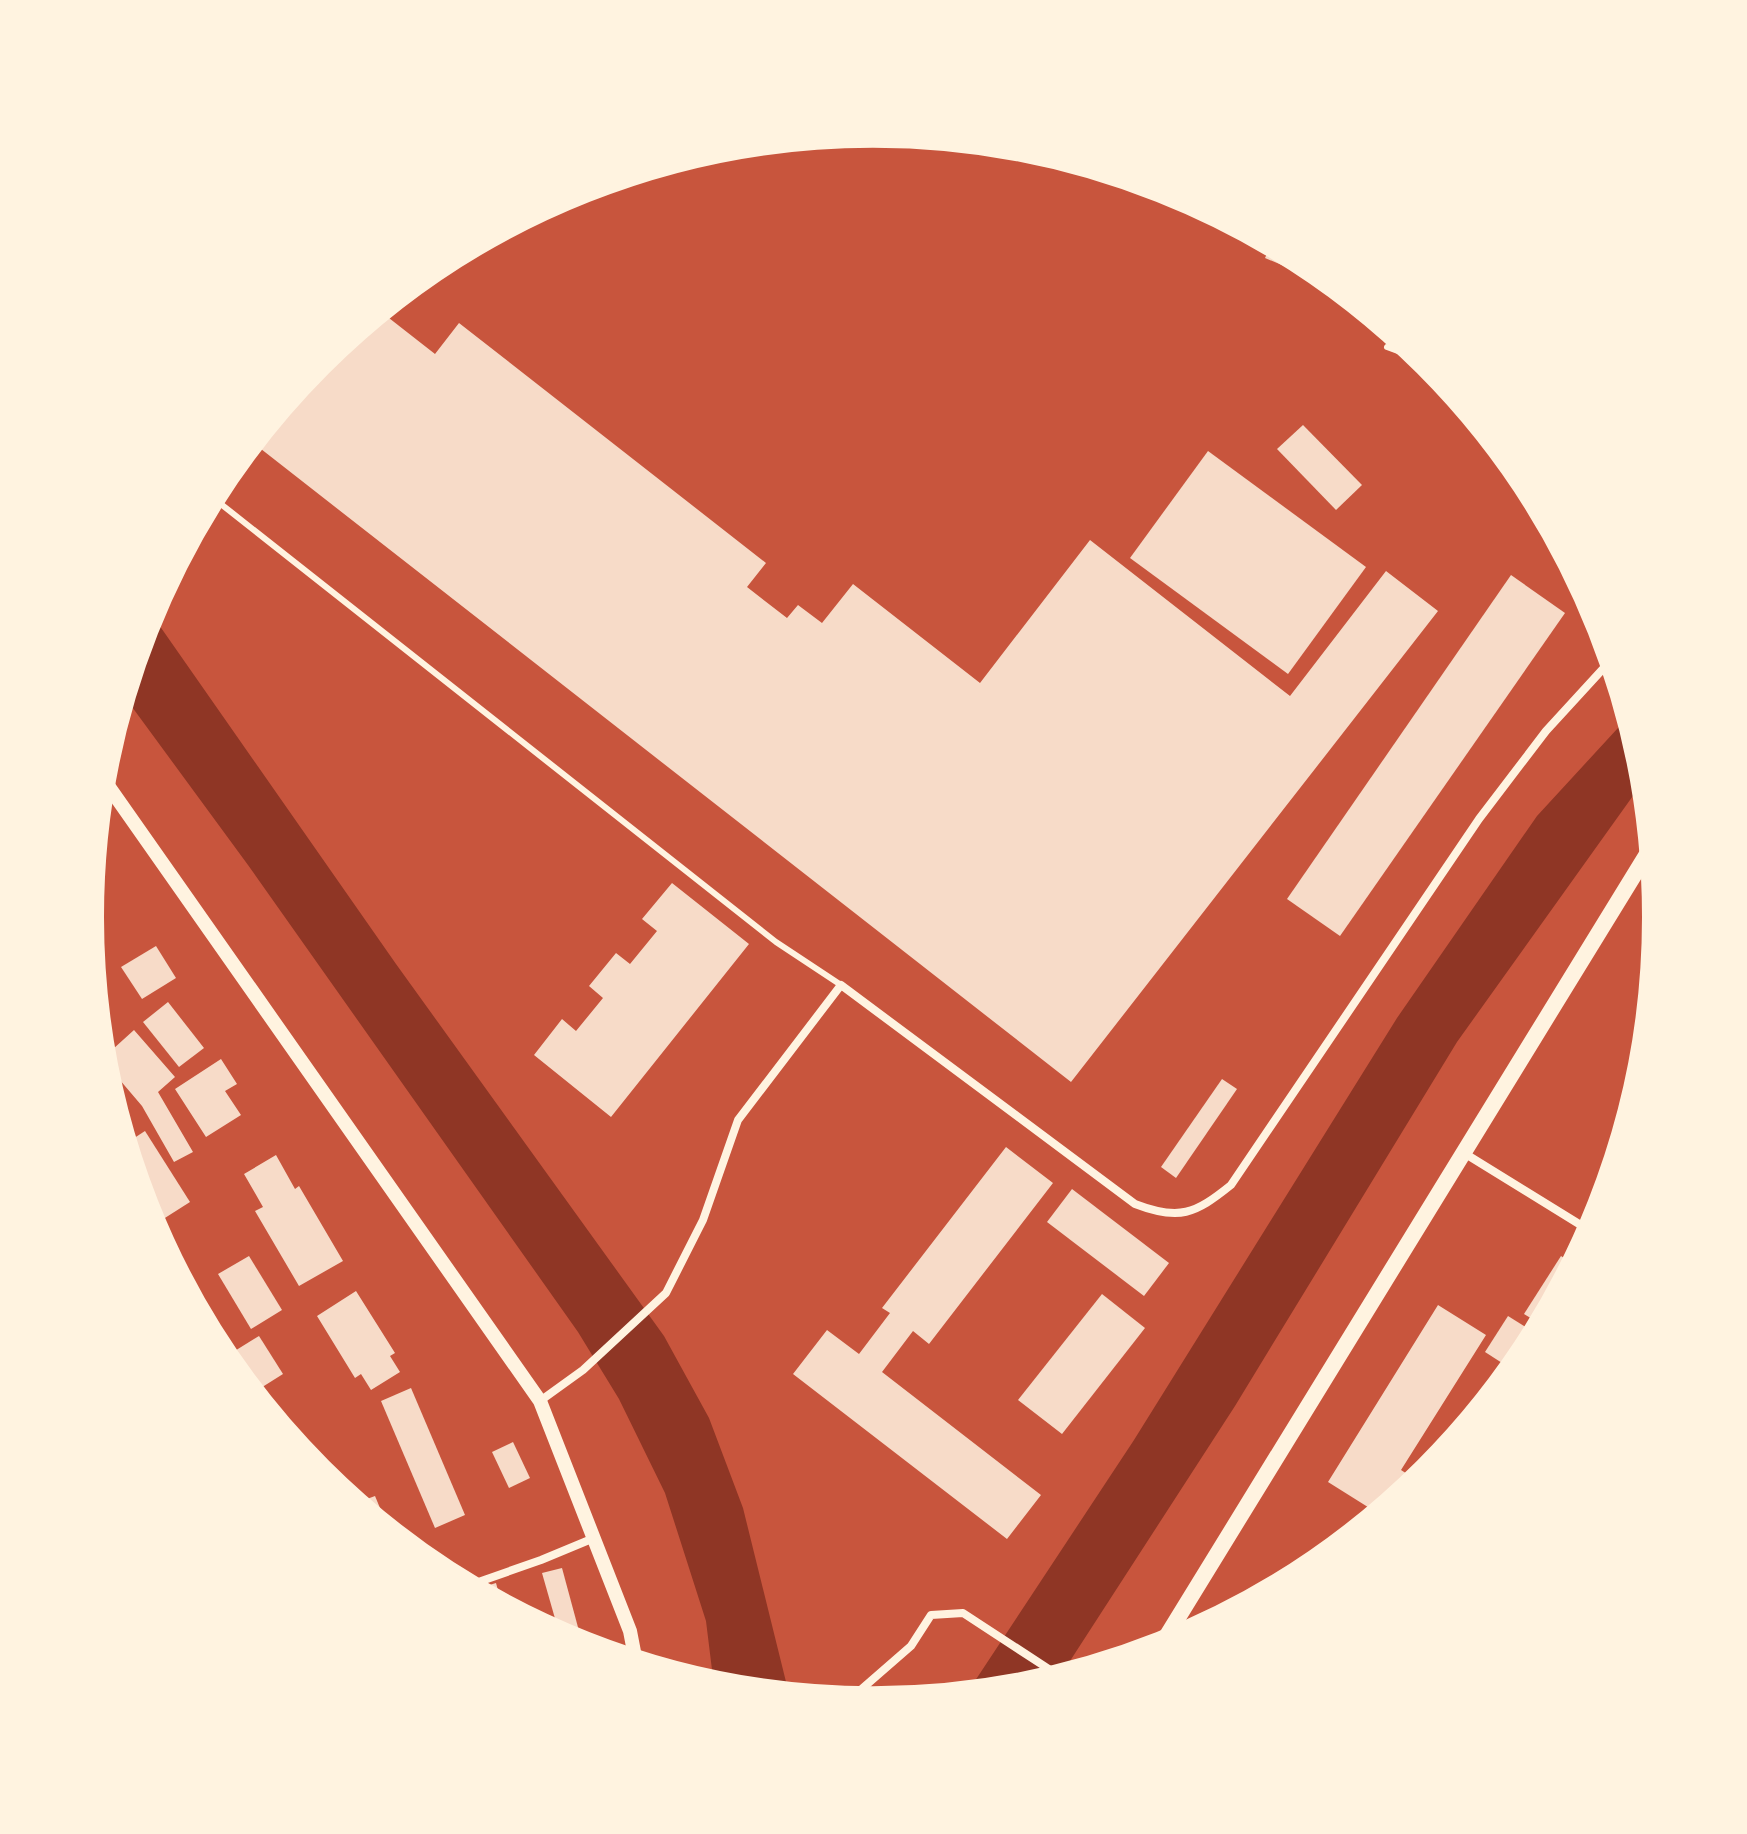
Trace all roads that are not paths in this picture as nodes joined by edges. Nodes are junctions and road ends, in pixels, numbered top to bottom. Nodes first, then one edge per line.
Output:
1 (1387, 347) dead end
2 (1397, 351) edge
3 (222, 505) edge
4 (1604, 668) edge
5 (113, 792) edge
6 (1642, 862) edge
7 (841, 985) junction
8 (1464, 1153) junction
9 (1580, 1225) edge
10 (540, 1401) junction
11 (595, 1538) junction
12 (481, 1581) edge
13 (1171, 1629) edge
14 (634, 1650) edge
15 (1047, 1668) edge
16 (863, 1688) edge

1 - 2 lane
3 - 7 lane
4 - 7 street
5 - 10 street
6 - 8 main road
7 - 10 street
8 - 9 street
8 - 13 main road
10 - 11 street
11 - 12 street
11 - 14 street
15 - 16 street

